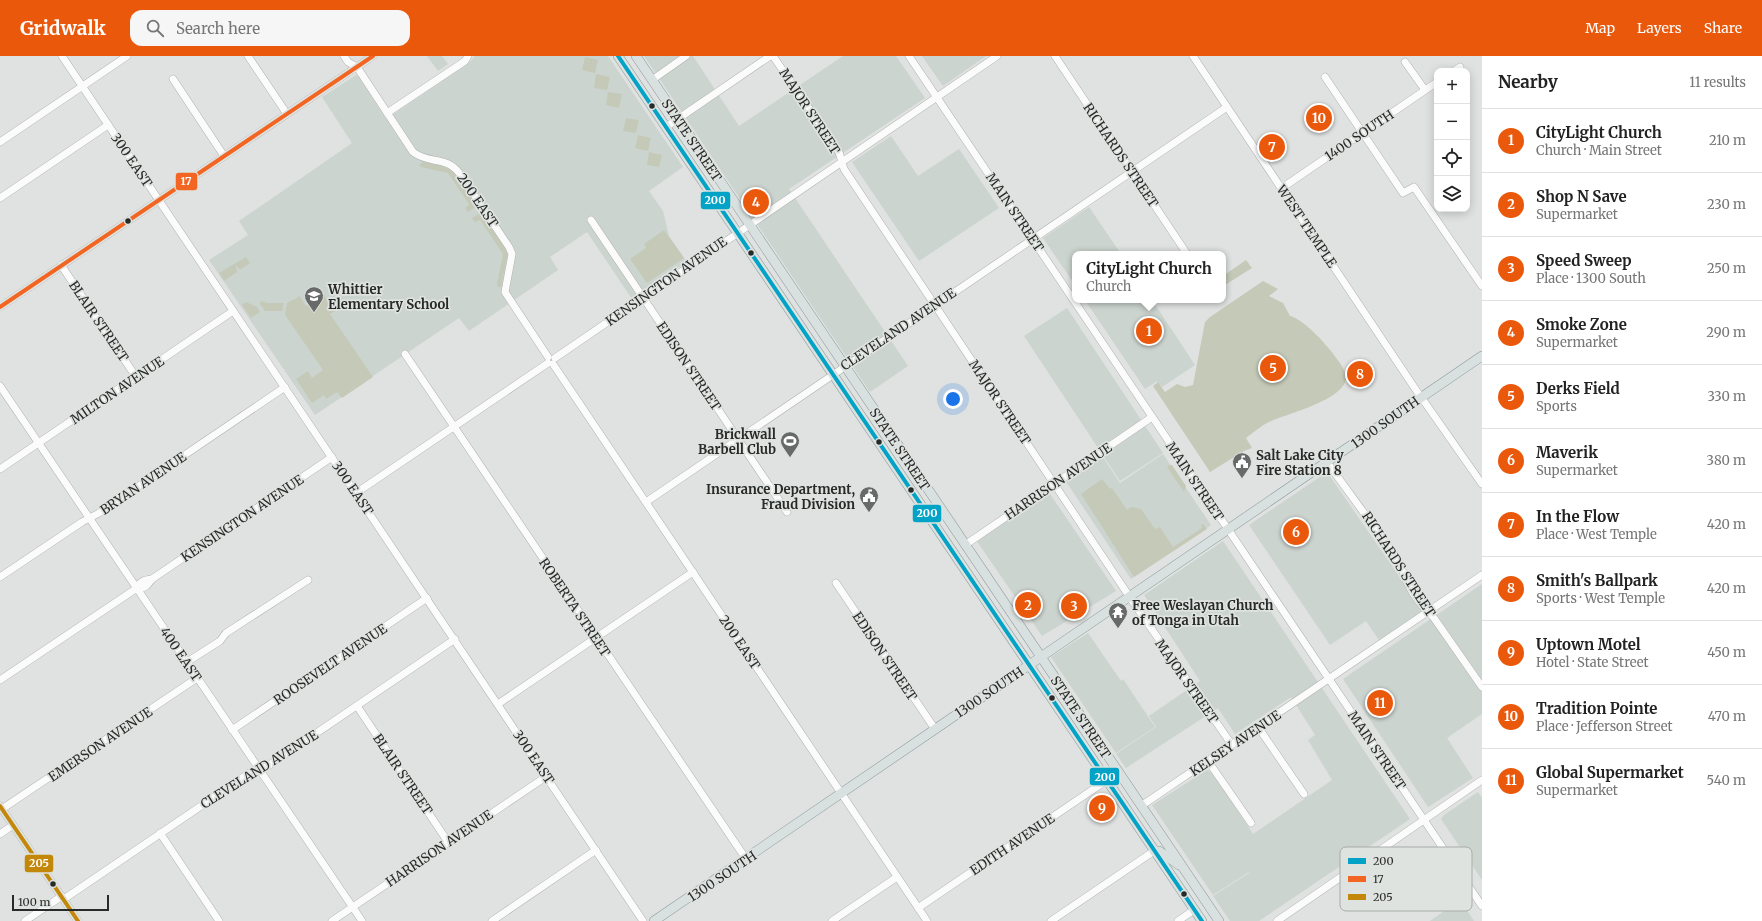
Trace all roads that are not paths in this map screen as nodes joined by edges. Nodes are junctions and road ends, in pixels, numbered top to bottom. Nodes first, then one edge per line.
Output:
1 (62, 56) edge
2 (127, 56) edge
3 (248, 56) edge
4 (344, 56) edge
5 (373, 56) edge
6 (468, 56) edge
7 (618, 56) edge
8 (636, 56) edge
9 (686, 56) edge
10 (770, 56) edge
11 (773, 56) edge
12 (909, 56) edge
13 (997, 56) edge
14 (1055, 56) edge
15 (1193, 56) edge
16 (1405, 62) dead end
17 (356, 67) junction
18 (1326, 77) dead end
19 (173, 79) dead end
20 (652, 80) junction
21 (1434, 84) edge
22 (82, 86) junction
23 (1425, 90) junction
24 (937, 97) junction
25 (1227, 107) junction
26 (387, 113) junction
27 (287, 114) junction
28 (678, 118) junction
29 (108, 125) junction
30 (666, 127) junction
31 (1363, 133) junction
32 (0, 142) edge
33 (224, 156) junction
34 (842, 162) junction
35 (1132, 171) junction
36 (1282, 188) junction
37 (0, 198) edge
38 (159, 200) junction
39 (591, 220) dead end
40 (749, 225) junction
41 (737, 233) junction
42 (1032, 238) junction
43 (1185, 251) edge
44 (61, 265) junction
45 (1482, 286) edge
46 (643, 297) junction
47 (1072, 298) edge
48 (1076, 303) edge
49 (935, 305) junction
50 (0, 307) edge
51 (234, 311) junction
52 (405, 354) dead end
53 (1482, 356) edge
54 (551, 361) junction
55 (845, 366) junction
56 (833, 374) junction
57 (136, 377) junction
58 (0, 387) edge
59 (285, 387) junction
60 (1421, 397) junction
61 (1152, 417) junction
62 (454, 426) junction
63 (738, 439) junction
64 (38, 443) junction
65 (332, 457) junction
66 (1327, 462) junction
67 (0, 469) edge
68 (1055, 483) junction
69 (1482, 484) edge
70 (356, 492) junction
71 (646, 502) junction
72 (787, 512) dead end
73 (89, 518) junction
74 (1228, 529) junction
75 (965, 545) junction
76 (693, 572) junction
77 (1482, 575) edge
78 (0, 577) edge
79 (308, 580) dead end
80 (836, 583) dead end
81 (137, 588) junction
82 (1130, 596) junction
83 (427, 598) junction
84 (1427, 612) junction
85 (596, 638) junction
86 (455, 640) junction
87 (1040, 657) junction
88 (187, 662) junction
89 (1028, 665) junction
90 (197, 678) junction
91 (1329, 679) junction
92 (0, 680) edge
93 (1482, 687) edge
94 (498, 704) junction
95 (357, 706) junction
96 (1258, 727) junction
97 (935, 729) junction
98 (232, 730) junction
99 (1232, 745) junction
100 (1208, 761) junction
101 (259, 769) junction
102 (546, 776) junction
103 (1107, 780) junction
104 (1482, 780) edge
105 (842, 794) junction
106 (1304, 794) dead end
107 (1118, 798) junction
108 (1141, 806) junction
109 (1, 807) edge
110 (1424, 820) junction
111 (1251, 823) dead end
112 (14, 825) junction
113 (160, 833) junction
114 (0, 834) edge
115 (448, 842) junction
116 (1385, 847) edge
117 (1442, 847) edge
118 (596, 850) junction
119 (1154, 851) junction
120 (746, 859) junction
121 (1183, 868) junction
122 (897, 877) junction
123 (1340, 878) edge
124 (1472, 891) edge
125 (63, 897) junction
126 (1482, 906) edge
127 (352, 907) junction
128 (918, 908) junction
129 (1194, 910) junction
130 (24, 921) edge
131 (78, 921) edge
132 (219, 921) edge
133 (332, 921) edge
134 (362, 921) edge
135 (492, 921) edge
136 (643, 921) edge
137 (654, 921) edge
138 (832, 921) edge
139 (927, 921) edge
140 (1051, 921) edge
141 (1178, 921) edge
142 (1202, 921) edge
143 (1219, 921) edge
144 (1277, 921) edge

1 - 22 street, 300 EAST
2 - 22 street
3 - 27 street
4 - 17 street, 200 EAST
5 - 17 street
6 - 26 street
7 - 30 main road, STATE STREET
8 - 20 main road, STATE STREET
9 - 20 street
10 - 28 street
11 - 34 street, MAJOR STREET
12 - 24 street, MAIN STREET
13 - 24 street, KENSINGTON AVENUE
14 - 35 street, RICHARDS STREET
15 - 25 street, WEST TEMPLE
16 - 23 street
17 - 26 street, 200 EAST
17 - 27 street
18 - 31 street
19 - 33 street
20 - 28 main road, STATE STREET
21 - 23 street, 1400 SOUTH
22 - 29 street, 300 EAST
22 - 32 street
23 - 31 street, 1400 SOUTH
24 - 34 street, KENSINGTON AVENUE
24 - 42 street, MAIN STREET
25 - 35 street, CLEVELAND AVENUE
25 - 36 street, WEST TEMPLE
26 - 54 street, 200 EAST
27 - 33 street
28 - 30 street
28 - 40 main road, STATE STREET
29 - 37 street
29 - 38 street, 300 EAST
30 - 41 main road, STATE STREET
31 - 36 street, 1400 SOUTH
31 - 45 street
33 - 38 street
34 - 40 street, KENSINGTON AVENUE
34 - 49 street, MAJOR STREET
35 - 42 street, CLEVELAND AVENUE
35 - 43 street, RICHARDS STREET
36 - 60 street, WEST TEMPLE
38 - 44 street
38 - 51 street, 300 EAST
39 - 46 street, EDISON STREET
40 - 41 street, KENSINGTON AVENUE
40 - 55 main road, STATE STREET
41 - 46 street, KENSINGTON AVENUE
41 - 56 main road, STATE STREET
42 - 47 street, MAIN STREET
42 - 49 street, CLEVELAND AVENUE
44 - 50 street
44 - 57 street, BLAIR STREET
46 - 54 street, KENSINGTON AVENUE
46 - 63 street, EDISON STREET
48 - 61 street, MAIN STREET
49 - 55 street, CLEVELAND AVENUE
49 - 68 street, MAJOR STREET
51 - 57 street, MILTON AVENUE
51 - 59 street, 300 EAST
52 - 62 street, ROBERTA STREET
53 - 60 main road, 1300 SOUTH
54 - 62 street, KENSINGTON AVENUE
54 - 71 street, 200 EAST
55 - 56 street, CLEVELAND AVENUE
55 - 75 main road, STATE STREET
56 - 63 street, CLEVELAND AVENUE
56 - 89 main road, STATE STREET
57 - 64 street, MILTON AVENUE
58 - 64 street, 400 EAST
59 - 65 street, 300 EAST
59 - 73 street, BRYAN AVENUE
60 - 66 main road, 1300 SOUTH
60 - 69 street, WEST TEMPLE
61 - 68 street, HARRISON AVENUE
61 - 74 street, MAIN STREET
62 - 70 street, KENSINGTON AVENUE
62 - 85 street, ROBERTA STREET
63 - 71 street, CLEVELAND AVENUE
63 - 72 street, EDISON STREET
64 - 67 street, MILTON AVENUE
64 - 73 street, 400 EAST
65 - 70 street, 300 EAST
65 - 81 street, KENSINGTON AVENUE
66 - 74 main road, 1300 SOUTH
66 - 84 street, RICHARDS STREET
68 - 75 street, HARRISON AVENUE
68 - 82 street, MAJOR STREET
70 - 83 street, 300 EAST
71 - 76 street, 200 EAST
73 - 78 street, BRYAN AVENUE
73 - 81 street, 400 EAST
74 - 82 main road, 1300 SOUTH
74 - 91 street, MAIN STREET
75 - 87 main road, STATE STREET
76 - 85 street
76 - 105 street, 200 EAST
77 - 84 street, KELSEY AVENUE
79 - 88 street
80 - 97 street, EDISON STREET
81 - 88 street, 400 EAST
81 - 92 street, KENSINGTON AVENUE
82 - 87 main road, 1300 SOUTH
82 - 99 street, MAJOR STREET
83 - 86 street, 300 EAST
83 - 98 street, ROOSEVELT AVENUE
84 - 91 street, KELSEY AVENUE
84 - 93 street, RICHARDS STREET
85 - 94 street
85 - 120 street, ROBERTA STREET
86 - 94 street, 300 EAST
86 - 95 street, CLEVELAND AVENUE
87 - 89 main road, 1300 SOUTH
87 - 108 main road, STATE STREET
88 - 90 street, 400 EAST
89 - 97 main road, 1300 SOUTH
89 - 103 main road, STATE STREET
90 - 98 street, 400 EAST
90 - 109 street, EMERSON AVENUE
91 - 96 street, KELSEY AVENUE
91 - 110 street, MAIN STREET
94 - 102 street, 300 EAST
95 - 101 street, CLEVELAND AVENUE
95 - 115 street, BLAIR STREET
96 - 99 street, KELSEY AVENUE
96 - 106 street
97 - 105 main road, 1300 SOUTH
98 - 101 street, 400 EAST
99 - 100 street, KELSEY AVENUE
100 - 108 street, KELSEY AVENUE
100 - 111 street
101 - 113 street, CLEVELAND AVENUE
101 - 127 street, 400 EAST
102 - 115 street, HARRISON AVENUE
102 - 118 street, 300 EAST
103 - 107 main road, STATE STREET
103 - 128 street, EDITH AVENUE
104 - 110 street
105 - 120 main road, 1300 SOUTH
105 - 122 street, 200 EAST
107 - 108 main road
107 - 119 main road, STATE STREET
108 - 121 main road, STATE STREET
109 - 112 street
110 - 116 street
110 - 117 street, MAIN STREET
112 - 114 street
112 - 125 street
113 - 125 street, CLEVELAND AVENUE
113 - 132 street
115 - 127 street, HARRISON AVENUE
118 - 135 street
118 - 136 street, 300 EAST
119 - 121 main road
119 - 129 main road, STATE STREET
119 - 140 street
120 - 137 main road, 1300 SOUTH
121 - 143 main road, STATE STREET
122 - 128 street, 200 EAST
122 - 138 street
123 - 144 street
124 - 126 street, MAIN STREET
125 - 130 street, CLEVELAND AVENUE
125 - 131 street
127 - 133 street, HARRISON AVENUE
127 - 134 street, 400 EAST
128 - 139 street, 200 EAST
129 - 141 street
129 - 142 main road, STATE STREET

